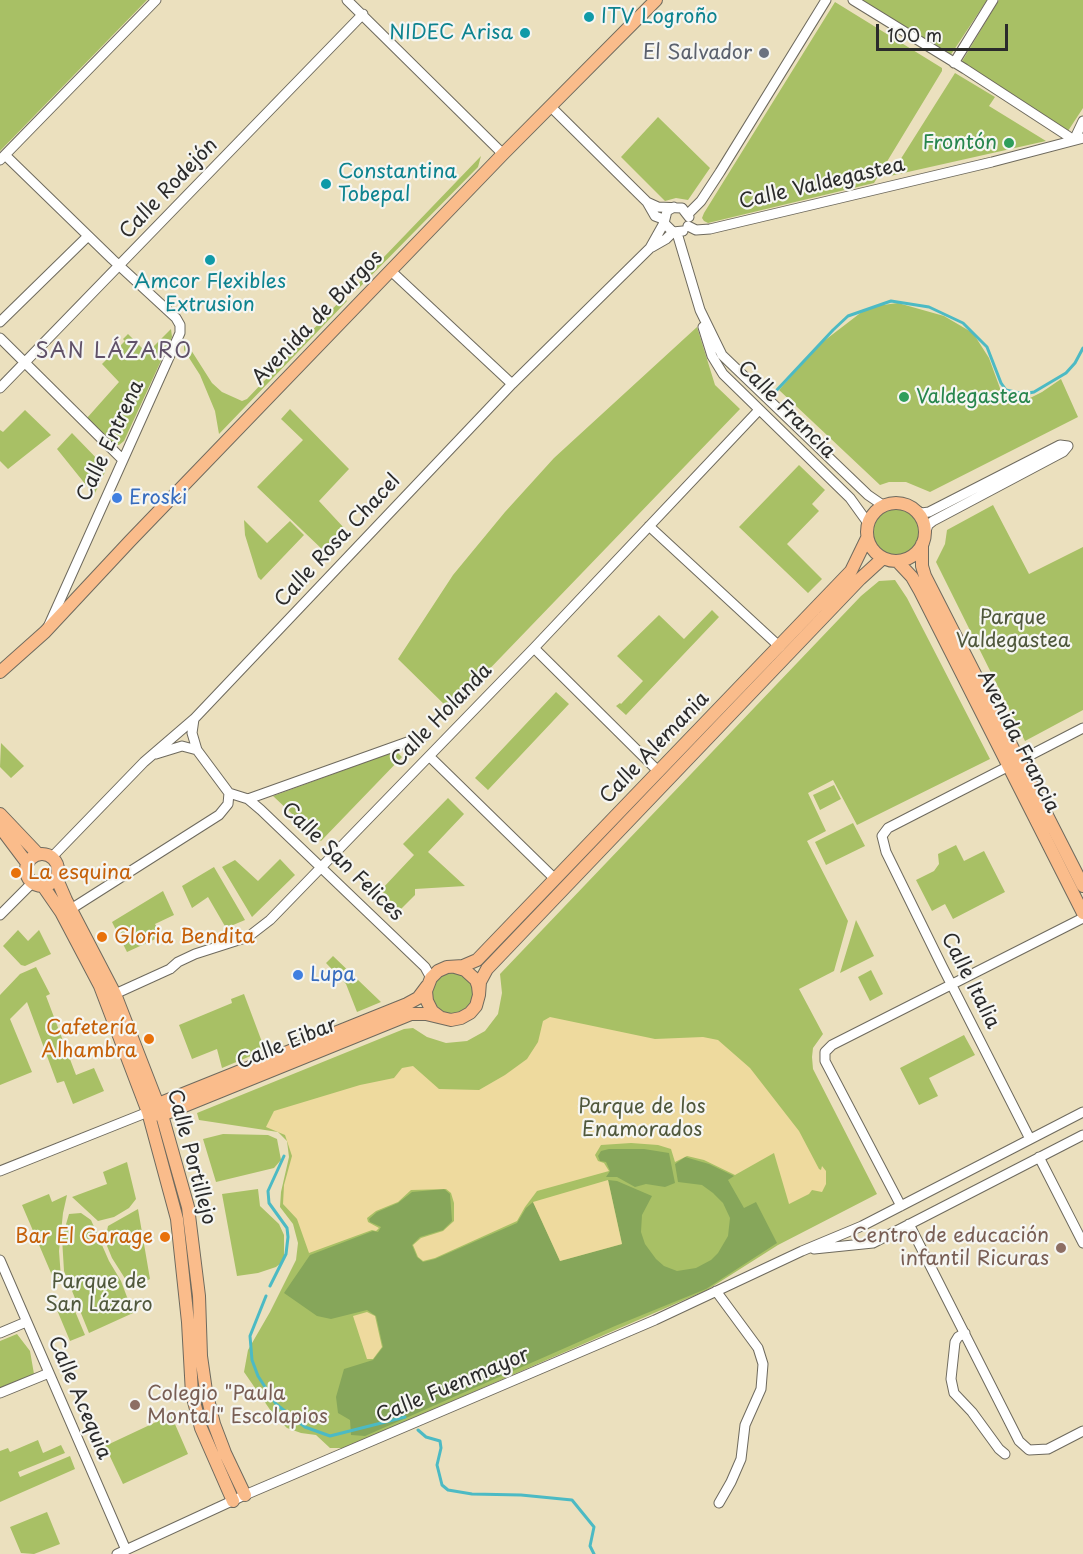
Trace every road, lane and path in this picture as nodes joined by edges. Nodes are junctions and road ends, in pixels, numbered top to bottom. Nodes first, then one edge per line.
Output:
1 (156, 0) edge
2 (347, 0) edge
3 (656, 0) edge
4 (826, 0) edge
5 (853, 0) edge
6 (993, 0) edge
7 (363, 15) junction
8 (954, 63) junction
9 (550, 106) junction
10 (1083, 121) edge
11 (1078, 139) edge
12 (503, 154) junction
13 (3, 158) edge
14 (647, 202) junction
15 (674, 207) junction
16 (664, 221) junction
17 (683, 225) junction
18 (87, 236) junction
19 (650, 248) junction
20 (120, 266) junction
21 (390, 271) junction
22 (700, 310) junction
23 (0, 322) edge
24 (0, 338) edge
25 (25, 363) junction
26 (512, 384) junction
27 (0, 388) edge
28 (759, 410) junction
29 (122, 459) junction
30 (884, 506) junction
31 (907, 506) junction
32 (868, 523) junction
33 (650, 526) junction
34 (867, 538) junction
35 (924, 539) junction
36 (883, 558) junction
37 (897, 561) junction
38 (45, 632) junction
39 (780, 647) junction
40 (534, 648) junction
41 (11, 664) junction
42 (0, 672) edge
43 (0, 679) edge
44 (194, 719) junction
45 (1083, 728) edge
46 (428, 735) dead end
47 (197, 750) junction
48 (429, 756) junction
49 (144, 762) junction
50 (1014, 764) junction
51 (659, 772) junction
52 (229, 793) junction
53 (248, 799) junction
54 (0, 814) edge
55 (0, 827) edge
56 (38, 854) junction
57 (52, 857) junction
58 (27, 862) junction
59 (323, 868) junction
60 (56, 877) junction
61 (555, 879) junction
62 (38, 885) junction
63 (1083, 886) edge
64 (71, 909) junction
65 (1083, 913) edge
66 (0, 915) edge
67 (1083, 918) edge
68 (455, 967) junction
69 (430, 975) junction
70 (952, 985) junction
71 (115, 994) junction
72 (479, 995) junction
73 (441, 1017) junction
74 (156, 1110) junction
75 (1083, 1112) edge
76 (1083, 1135) edge
77 (1030, 1139) junction
78 (1039, 1157) junction
79 (0, 1171) edge
80 (901, 1206) junction
81 (909, 1224) junction
82 (862, 1226) junction
83 (1083, 1243) edge
84 (868, 1244) junction
85 (802, 1251) junction
86 (0, 1260) edge
87 (716, 1291) junction
88 (26, 1322) junction
89 (965, 1333) junction
90 (0, 1334) edge
91 (49, 1373) junction
92 (0, 1393) edge
93 (1083, 1431) edge
94 (1005, 1454) dead end
95 (239, 1498) junction
96 (719, 1503) dead end
97 (126, 1550) junction
98 (117, 1554) edge

1 - 13 street
2 - 7 street
3 - 9 main road, Avenida de Burgos
4 - 17 street, Calle Rosa Chacel
5 - 8 street
6 - 8 street
7 - 12 street
7 - 20 street, Calle Rodejón
8 - 11 street
9 - 12 main road, Avenida de Burgos
9 - 14 street
10 - 11 street
11 - 17 street, Calle Valdegastea
12 - 21 main road, Avenida de Burgos
13 - 18 street, Calle Entrena
14 - 15 street
14 - 16 street
15 - 16 street, Calle Rosa Chacel
15 - 17 street
16 - 17 street
16 - 19 street, Calle Rosa Chacel
17 - 19 street, Calle Rosa Chacel
17 - 22 street, Calle Francia
18 - 20 street, Calle Entrena
18 - 23 street
19 - 26 street, Calle Rosa Chacel
20 - 25 street, Calle Rodejón
20 - 29 street, Calle Entrena
21 - 26 street
21 - 38 main road, Avenida de Burgos
22 - 28 street, Calle Francia
22 - 30 street, Calle Francia
24 - 25 street
25 - 27 street, Calle Rodejón
25 - 29 street
26 - 44 street, Calle Rosa Chacel
28 - 32 street, Calle Francia
28 - 33 street, Calle Holanda
29 - 38 street, Calle Entrena
30 - 31 main road
30 - 32 main road
31 - 35 main road
31 - 35 street
32 - 34 main road
33 - 39 street
33 - 40 street, Calle Holanda
34 - 36 main road
34 - 39 main road, Calle Alemania
35 - 37 main road
35 - 50 main road, Avenida Francia
36 - 37 main road
36 - 72 main road, Calle Alemania
37 - 50 main road, Avenida Francia
38 - 41 main road, Avenida de Burgos
39 - 51 main road, Calle Alemania
40 - 48 street, Calle Holanda
40 - 51 street
41 - 42 main road, Avenida de Burgos
41 - 43 main road, Avenida de Burgos
44 - 47 street
44 - 49 street, Calle Rosa Chacel
45 - 50 street
46 - 53 street
47 - 49 street
47 - 52 street
48 - 59 street, Calle Holanda
48 - 61 street
49 - 57 street, Calle Rosa Chacel
50 - 63 main road, Avenida Francia
50 - 65 main road, Avenida Francia
50 - 70 street, Calle Italia
51 - 61 main road, Calle Alemania
52 - 53 street, Calle San Felices
52 - 64 street
53 - 59 street, Calle San Felices
54 - 56 main road
55 - 58 main road
56 - 57 main road
56 - 58 main road
57 - 60 main road
58 - 62 main road
59 - 69 street, Calle San Felices
59 - 71 street, Calle Holanda
60 - 62 main road
60 - 64 main road, Calle Portillejo
61 - 68 main road, Calle Alemania
62 - 66 street
62 - 74 main road, Calle Portillejo
64 - 71 main road, Calle Portillejo
67 - 70 street
68 - 69 main road
68 - 72 main road
69 - 73 main road
69 - 74 main road, Calle Eibar
70 - 77 street, Calle Italia
70 - 80 street
71 - 74 main road, Calle Portillejo
72 - 73 main road
73 - 74 main road, Calle Eibar
74 - 79 street, Calle Eibar
74 - 95 main road, Calle Portillejo
75 - 77 street, Calle Fuenmayor
76 - 78 street, Calle Fuenmayor
77 - 80 street, Calle Fuenmayor
78 - 81 street, Calle Fuenmayor
78 - 83 street
80 - 82 street, Calle Fuenmayor
81 - 84 street, Calle Fuenmayor
81 - 89 street
82 - 84 street
82 - 85 street, Calle Fuenmayor
84 - 85 street, Calle Fuenmayor
85 - 87 street, Calle Fuenmayor
86 - 88 street, Calle Acequia
87 - 95 street, Calle Fuenmayor
87 - 96 street
88 - 90 street
88 - 91 street, Calle Acequia
89 - 93 street
89 - 94 street
91 - 92 street
91 - 97 street, Calle Acequia
95 - 97 street, Calle Fuenmayor
97 - 98 street, Calle Fuenmayor

